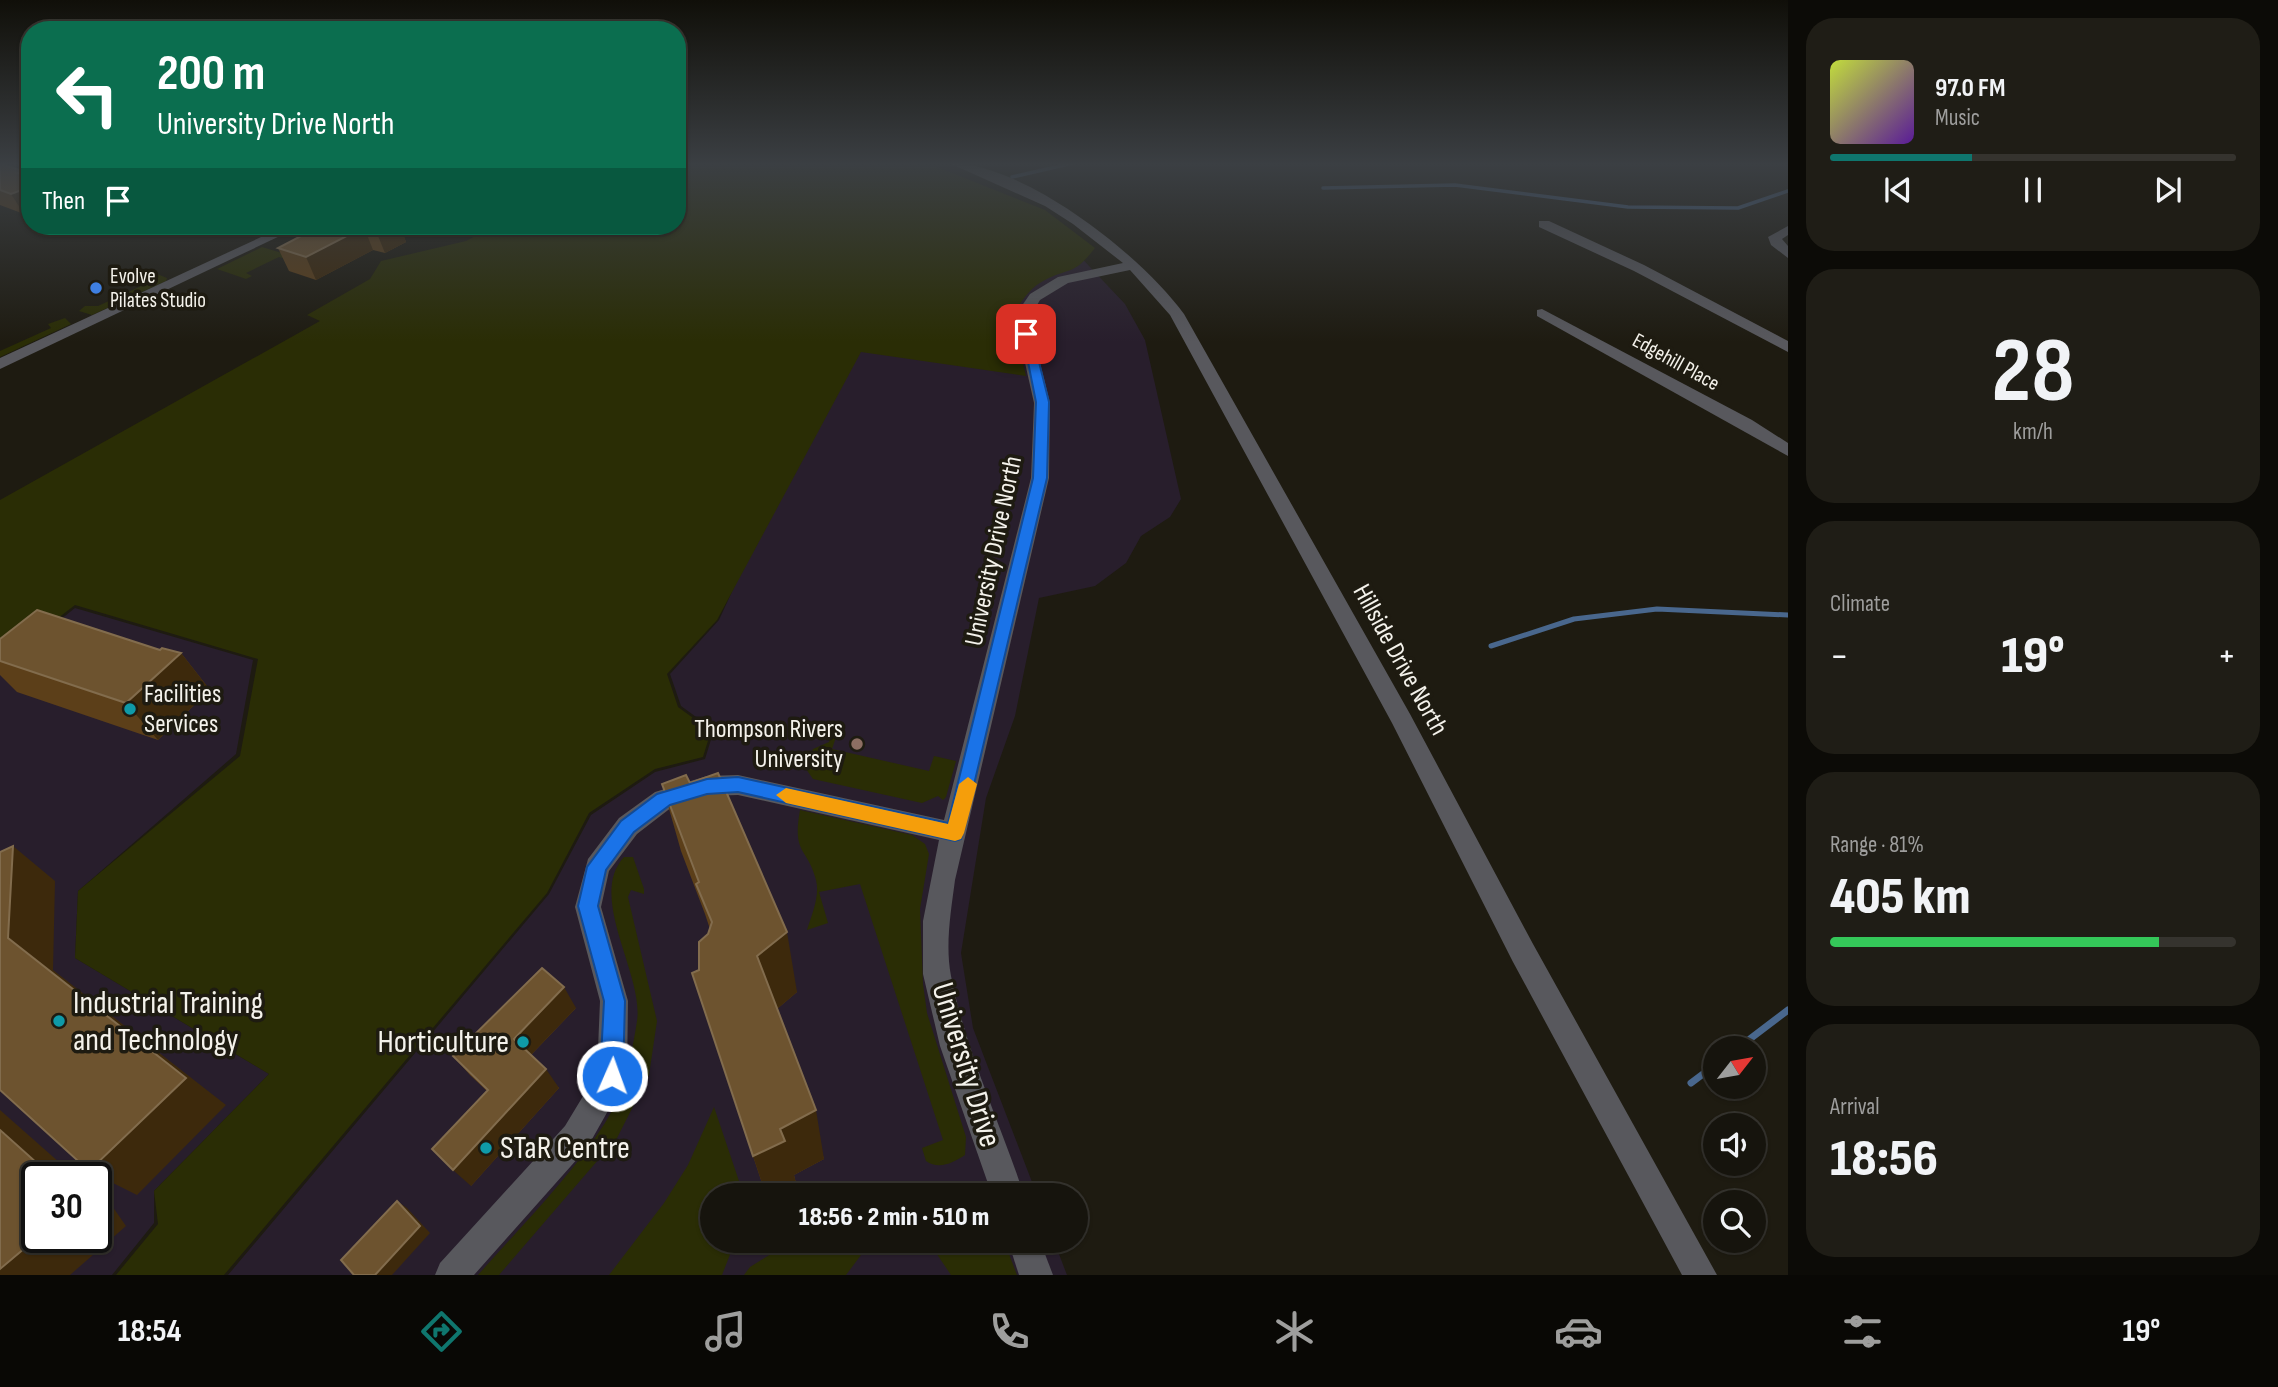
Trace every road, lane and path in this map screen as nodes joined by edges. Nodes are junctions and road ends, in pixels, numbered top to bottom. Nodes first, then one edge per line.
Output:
1 (1079, 222) edge
2 (1544, 224) dead end
3 (1786, 232) edge
4 (1099, 234) junction
5 (276, 235) edge
6 (1788, 254) edge
7 (1130, 267) junction
8 (1163, 296) junction
9 (1542, 313) dead end
10 (1788, 347) edge
11 (0, 364) edge
12 (1788, 451) edge
13 (955, 833) junction
14 (1004, 1183) edge
15 (1028, 1253) edge
16 (452, 1275) edge
17 (1036, 1275) edge
18 (1700, 1275) edge

1 - 4 street, Hillside Drive North
2 - 10 street
3 - 6 street
4 - 7 street
4 - 8 street, Hillside Drive North
5 - 11 street
7 - 8 street
7 - 13 street, University Drive North
8 - 18 street, Hillside Drive North
9 - 12 street, Edgehill Place
13 - 14 street, University Drive
13 - 16 street
15 - 17 street

